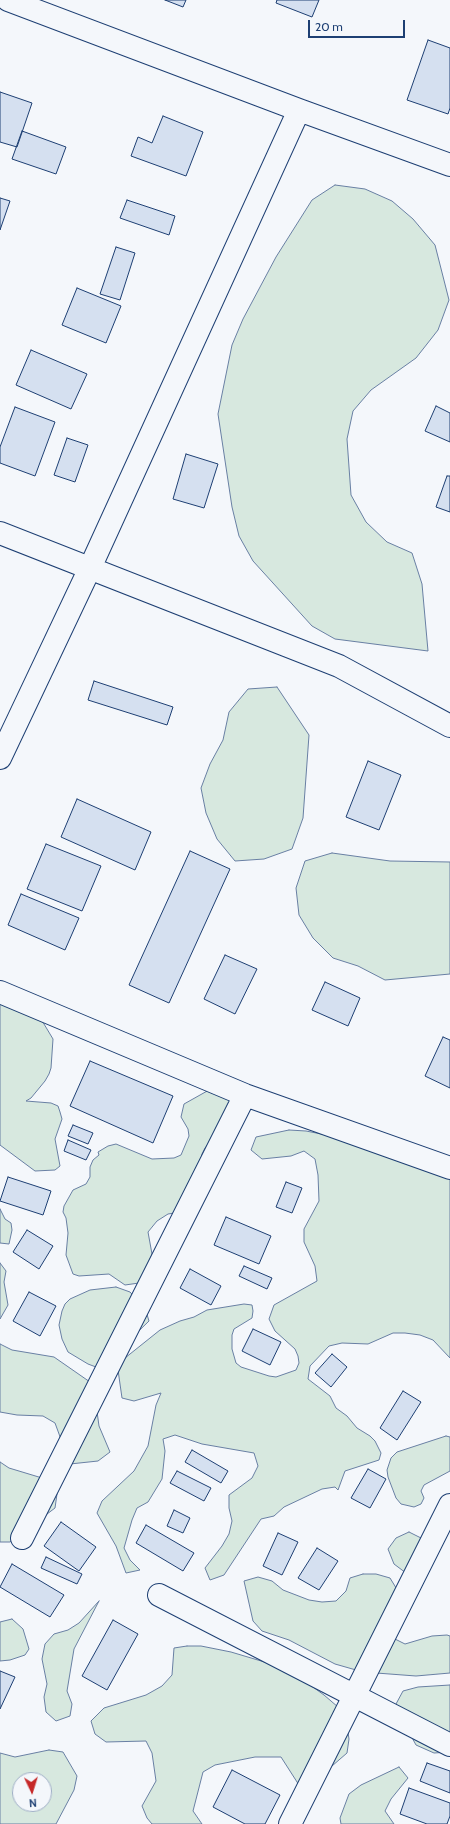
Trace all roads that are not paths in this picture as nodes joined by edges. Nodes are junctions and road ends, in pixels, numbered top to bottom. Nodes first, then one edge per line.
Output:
1 (8, 0) edge
2 (299, 110) junction
3 (450, 165) edge
4 (0, 533) edge
5 (90, 568) junction
6 (447, 718) edge
7 (0, 758) edge
8 (0, 992) edge
9 (245, 1095) junction
10 (450, 1168) edge
11 (450, 1505) edge
12 (22, 1538) dead end
13 (159, 1595) dead end
14 (354, 1696) junction
15 (450, 1745) edge
16 (290, 1824) edge

1 - 2 street
2 - 3 street
2 - 5 street
4 - 5 street
5 - 6 street
5 - 7 street
8 - 9 street
9 - 10 street
9 - 12 street
11 - 14 street
13 - 14 street
14 - 15 street
14 - 16 street

